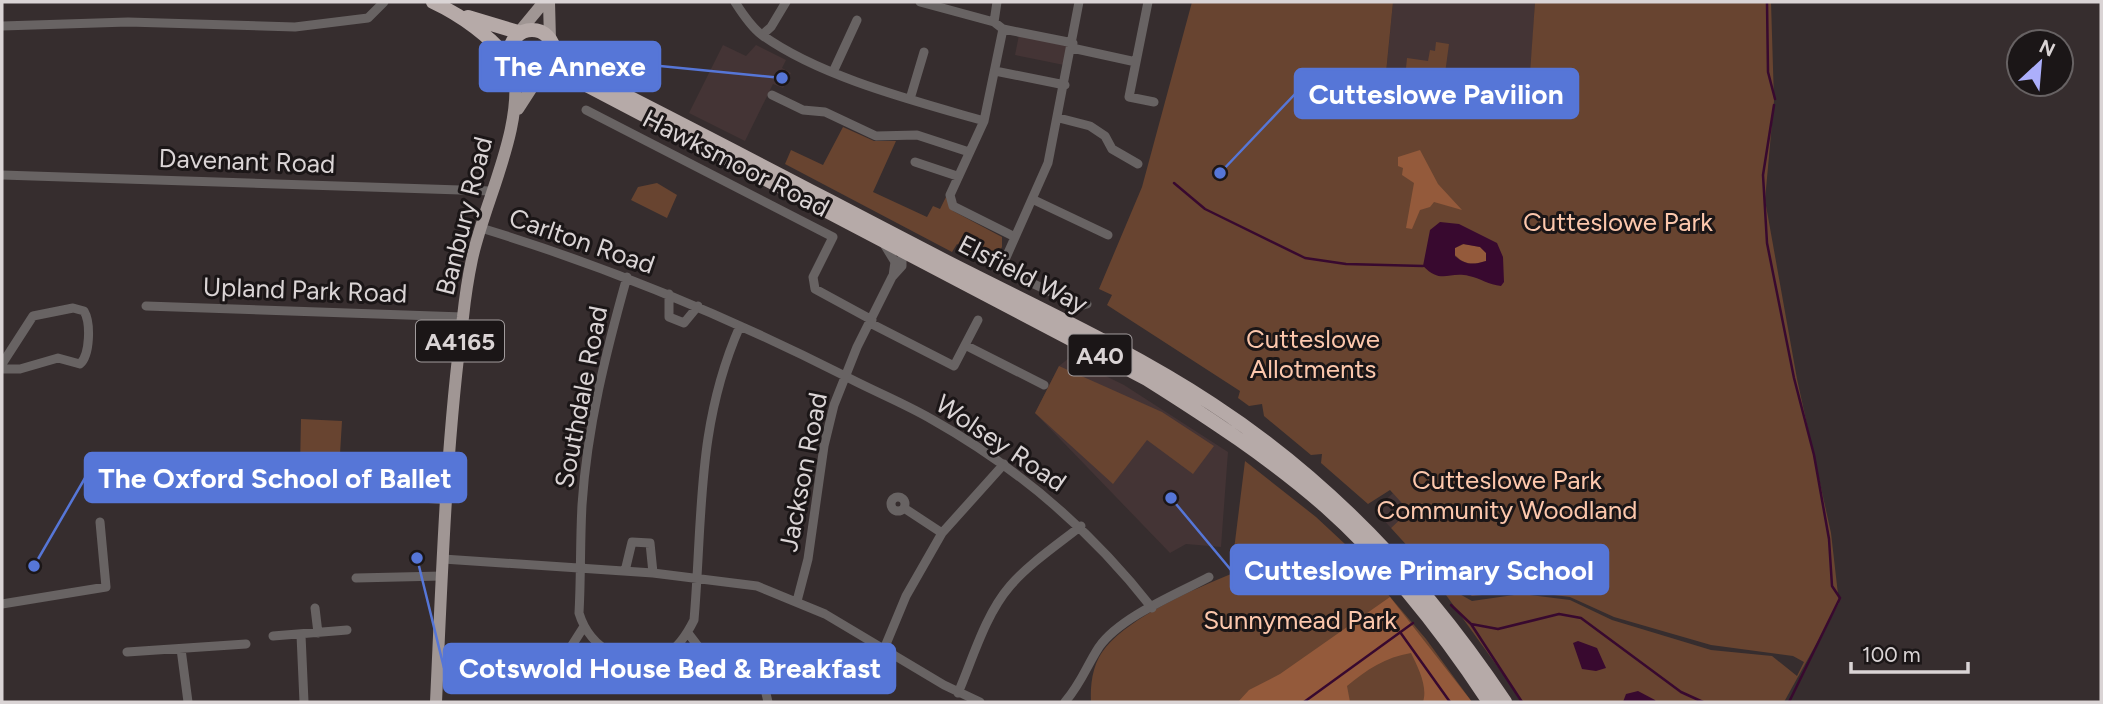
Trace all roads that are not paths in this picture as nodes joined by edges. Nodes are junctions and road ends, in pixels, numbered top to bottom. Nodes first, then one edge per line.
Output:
1 (384, 2) edge
2 (433, 2) edge
3 (544, 2) edge
4 (549, 2) edge
5 (735, 2) edge
6 (786, 2) edge
7 (920, 2) edge
8 (997, 2) edge
9 (1079, 2) edge
10 (1148, 2) edge
11 (452, 8) edge
12 (856, 20) dead end
13 (994, 22) junction
14 (2, 26) edge
15 (1003, 29) junction
16 (519, 32) junction
17 (762, 35) junction
18 (552, 44) junction
19 (1072, 45) junction
20 (924, 52) dead end
21 (1136, 62) junction
22 (513, 63) junction
23 (995, 71) junction
24 (833, 72) junction
25 (541, 75) junction
26 (1065, 85) junction
27 (772, 95) dead end
28 (910, 99) junction
29 (1154, 102) dead end
30 (586, 110) dead end
31 (1059, 118) junction
32 (513, 119) junction
33 (984, 121) junction
34 (969, 152) junction
35 (915, 162) dead end
36 (1138, 164) dead end
37 (2, 175) edge
38 (957, 176) junction
39 (492, 191) junction
40 (1032, 200) junction
41 (481, 228) junction
42 (1108, 235) dead end
43 (898, 237) junction
44 (1015, 237) junction
45 (883, 243) junction
46 (903, 253) junction
47 (626, 277) junction
48 (892, 277) junction
49 (670, 294) junction
50 (1087, 304) dead end
51 (146, 306) dead end
52 (698, 306) junction
53 (463, 317) junction
54 (978, 320) dead end
55 (871, 321) junction
56 (740, 326) junction
57 (965, 345) junction
58 (797, 352) joint
59 (2, 366) edge
60 (844, 376) junction
61 (1044, 385) dead end
62 (1004, 464) junction
63 (135, 474) dead end
64 (447, 500) junction
65 (904, 508) dead end
66 (98, 526) dead end
67 (1081, 526) junction
68 (942, 533) junction
69 (443, 559) junction
70 (581, 568) junction
71 (625, 571) junction
72 (653, 573) junction
73 (442, 576) junction
74 (356, 578) dead end
75 (697, 578) junction
76 (1209, 578) dead end
77 (797, 601) junction
78 (2, 604) edge
79 (315, 608) dead end
80 (1152, 608) junction
81 (583, 628) junction
82 (347, 630) dead end
83 (318, 633) junction
84 (688, 633) junction
85 (301, 635) junction
86 (273, 636) dead end
87 (246, 644) dead end
88 (181, 649) junction
89 (884, 649) junction
90 (603, 650) junction
91 (127, 652) dead end
92 (669, 653) junction
93 (764, 685) dead end
94 (958, 693) junction
95 (188, 702) edge
96 (304, 702) edge
97 (436, 702) edge
98 (768, 702) edge
99 (980, 702) edge
100 (1065, 702) edge
101 (1489, 702) edge
102 (1505, 702) edge

1 - 14 street
2 - 11 highway
3 - 16 main road
4 - 18 main road
5 - 17 street
6 - 17 street
7 - 13 street
8 - 13 street
9 - 19 street
10 - 21 street
11 - 16 highway
11 - 22 highway
12 - 24 street
13 - 15 street
15 - 19 street
15 - 23 street
16 - 18 highway
16 - 22 highway
17 - 24 street
18 - 25 highway
18 - 43 highway, Elsfield Way / A40
19 - 21 street
19 - 26 street
20 - 28 street
21 - 29 street
22 - 25 highway
22 - 32 main road, Banbury Road / A4165
23 - 26 street
23 - 33 street
24 - 28 street
25 - 32 main road, Banbury Road / A4165
25 - 45 highway, Elsfield Way / A40
26 - 31 street
27 - 34 street
28 - 33 street
30 - 55 street, Hawksmoor Road
31 - 36 street
31 - 40 street
32 - 39 main road, Banbury Road / A4165
33 - 34 street
34 - 38 street
35 - 38 street
37 - 39 street, Davenant Road
38 - 44 street
39 - 41 main road, Banbury Road / A4165
40 - 42 street
40 - 44 street
41 - 47 street, Carlton Road
41 - 53 main road, Banbury Road / A4165
43 - 46 street
43 - 102 highway, Elsfield Way / A40
44 - 50 street
45 - 46 highway, Elsfield Way / A40
45 - 48 street
46 - 48 street, Jackson Road
46 - 101 highway, Elsfield Way / A40
47 - 49 street, Carlton Road
47 - 70 street, Southdale Road
48 - 55 street, Jackson Road
49 - 52 street, Carlton Road
49 - 52 street, Carlton Road
51 - 53 street, Upland Park Road
52 - 56 street, Carlton Road
53 - 64 main road, Banbury Road / A4165
54 - 57 street
55 - 57 street
55 - 60 street, Jackson Road
56 - 58 street, Carlton Road
56 - 75 street
57 - 61 street
58 - 60 street, Wolsey Road
59 - 59 street
60 - 62 street, Wolsey Road
60 - 77 street, Jackson Road
62 - 67 street, Wolsey Road
62 - 68 street
63 - 64 street
64 - 69 main road, Banbury Road / A4165
65 - 68 street
66 - 78 street
67 - 80 street, Wolsey Road
67 - 94 street
68 - 89 street
69 - 70 street
69 - 73 main road, Banbury Road / A4165
70 - 71 street
70 - 81 street, Southdale Road
71 - 72 street
71 - 72 street
72 - 75 street
73 - 74 street
73 - 97 main road, Banbury Road / A4165
75 - 77 street
75 - 84 street
76 - 80 street
77 - 89 street
79 - 83 street
80 - 100 street
81 - 90 street
81 - 90 street
82 - 83 street
83 - 85 street
84 - 92 street
84 - 92 street
85 - 86 street
85 - 96 street
87 - 88 street
88 - 91 street
88 - 95 street
89 - 94 street
90 - 92 street
93 - 98 street
94 - 99 street

